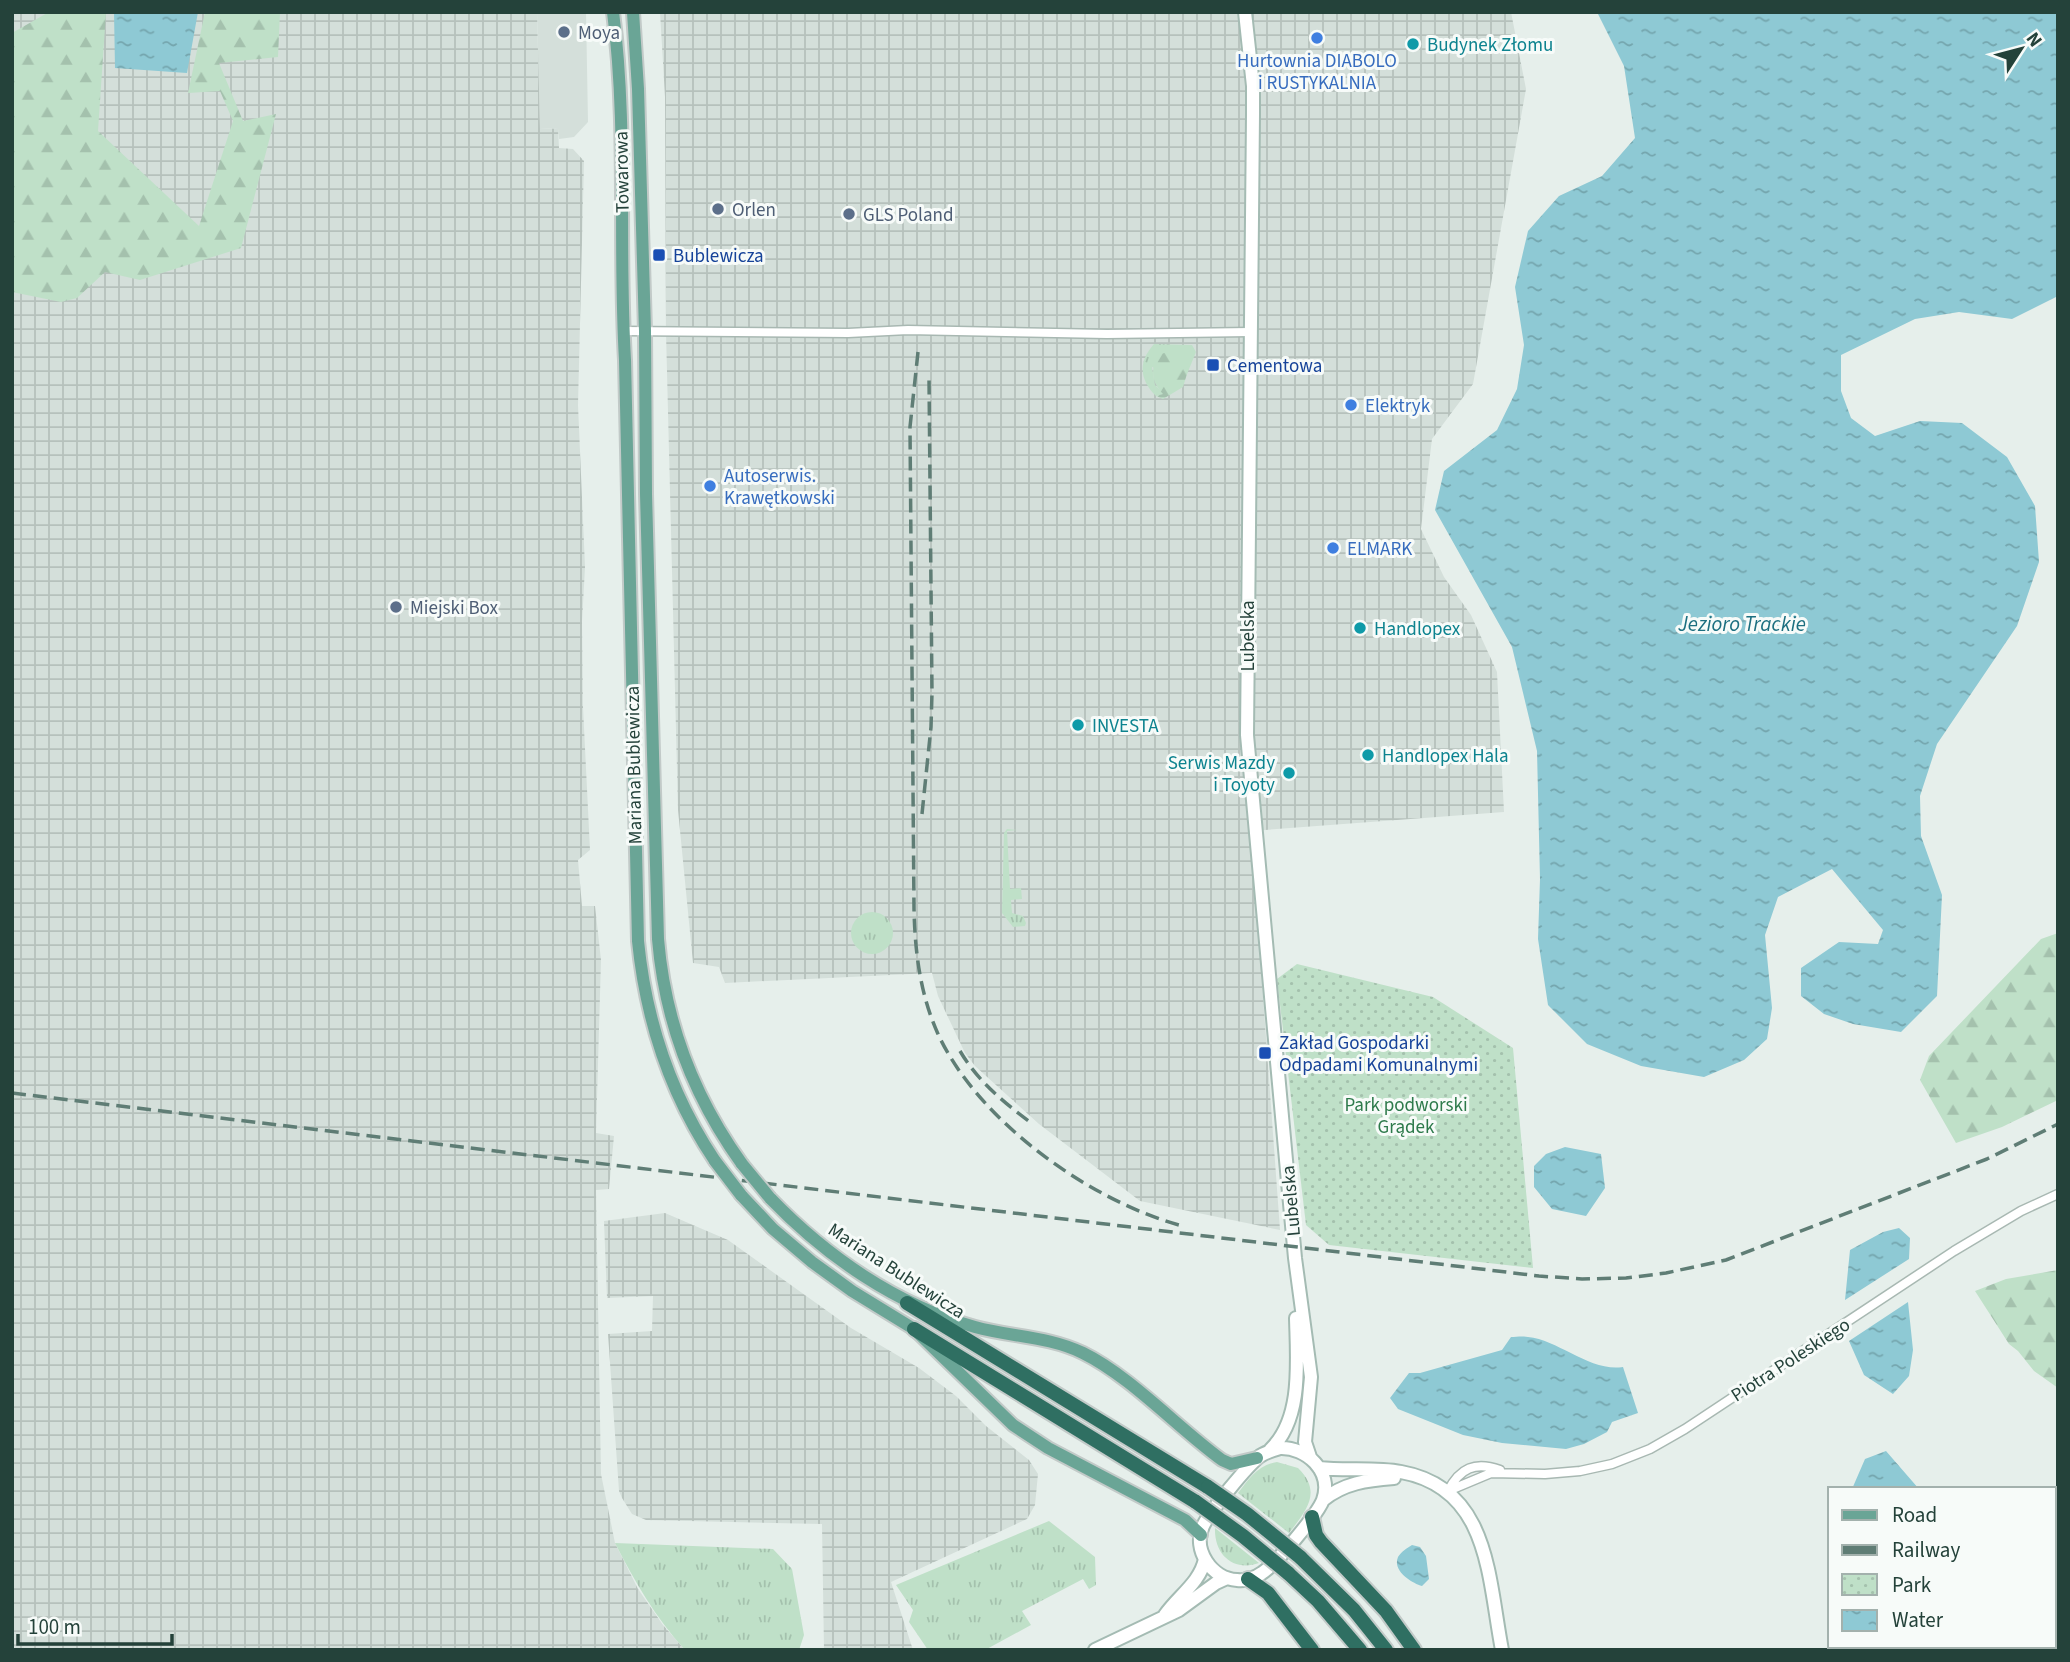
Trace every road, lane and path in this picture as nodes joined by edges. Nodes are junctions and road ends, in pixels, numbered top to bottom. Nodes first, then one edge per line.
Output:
1 (613, 12) edge
2 (634, 12) edge
3 (1245, 12) edge
4 (623, 331) junction
5 (645, 331) junction
6 (1250, 332) junction
7 (2058, 1194) edge
8 (1295, 1258) junction
9 (907, 1303) junction
10 (914, 1329) junction
11 (1269, 1451) junction
12 (1310, 1457) junction
13 (1257, 1458) junction
14 (1320, 1468) junction
15 (1448, 1491) junction
16 (1323, 1500) junction
17 (1312, 1517) junction
18 (1201, 1535) junction
19 (1205, 1559) junction
20 (1227, 1578) junction
21 (1248, 1579) junction
22 (1165, 1616) junction
23 (1095, 1650) edge
24 (1312, 1650) edge
25 (1360, 1650) edge
26 (1386, 1650) edge
27 (1415, 1650) edge
28 (1502, 1650) edge

1 - 4 main road, Towarowa
2 - 5 main road, Towarowa
3 - 6 street, Lubelska
4 - 5 street
4 - 10 main road, Mariana Bublewicza, bridge
5 - 6 street
5 - 9 main road, Mariana Bublewicza, bridge
6 - 8 street, Lubelska
7 - 15 street, Piotra Poleskiego
8 - 11 street, Lubelska
8 - 12 street, Lubelska
9 - 13 main road
9 - 26 highway, Mariana Bublewicza, bridge
10 - 18 main road
10 - 25 highway, Mariana Bublewicza, bridge
11 - 12 street
11 - 13 street
12 - 14 street
13 - 18 street
14 - 15 street
14 - 16 street
15 - 16 street
15 - 28 street
16 - 17 street
17 - 21 street
17 - 27 highway
18 - 19 street
19 - 20 street
19 - 22 street
20 - 21 street
20 - 22 street
21 - 24 highway
22 - 23 street

